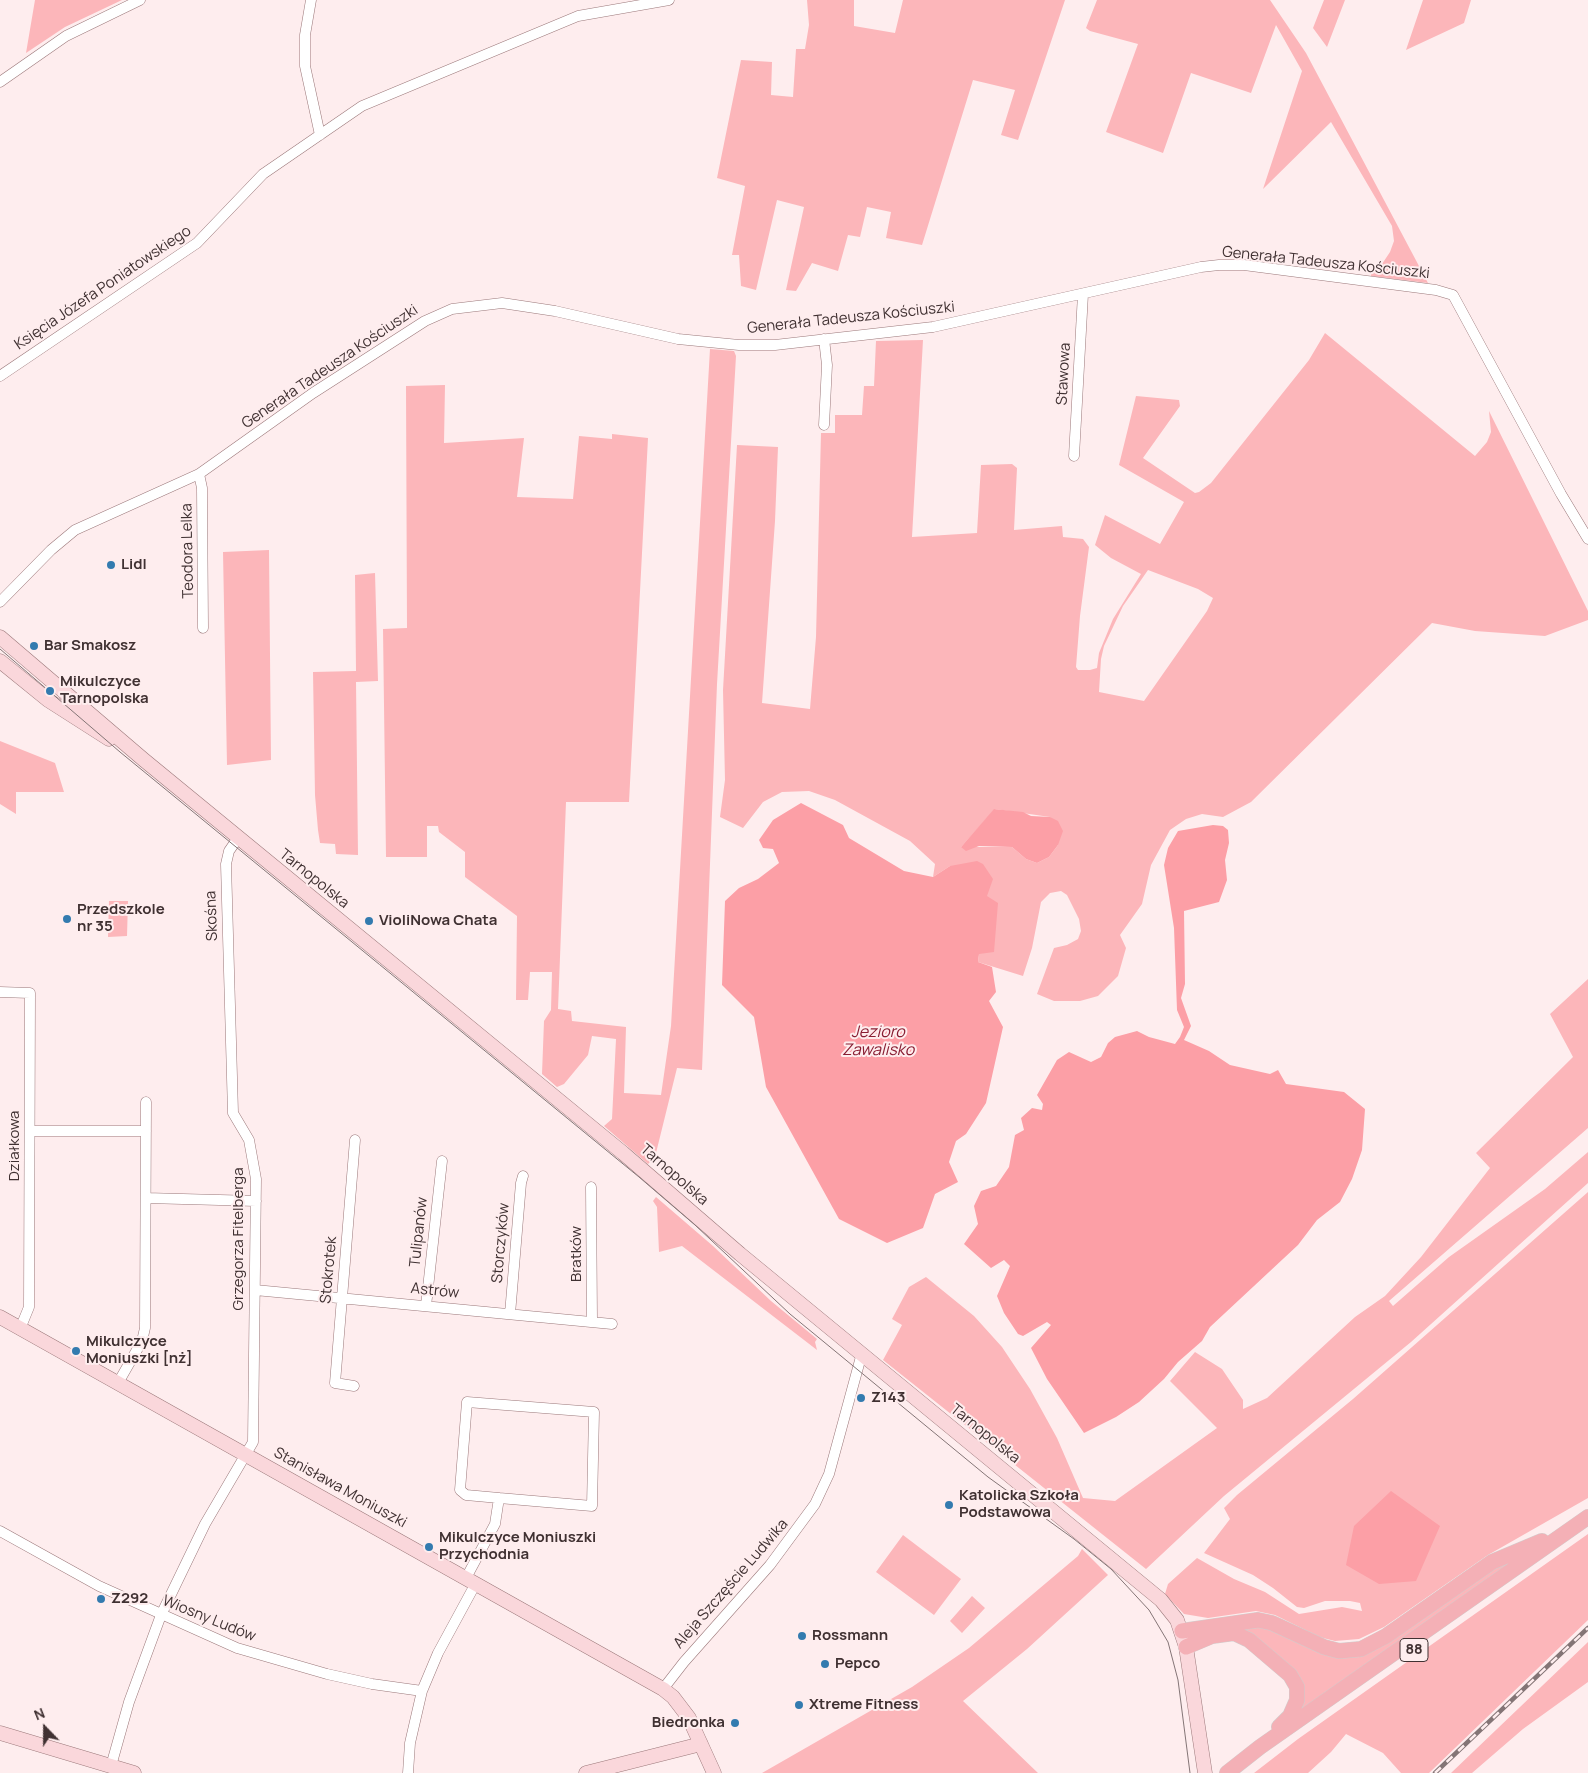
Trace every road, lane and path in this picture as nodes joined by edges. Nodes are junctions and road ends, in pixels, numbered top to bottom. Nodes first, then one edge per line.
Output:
1 (140, 0) edge
2 (311, 0) edge
3 (669, 0) edge
4 (0, 82) edge
5 (320, 134) junction
6 (1083, 294) junction
7 (824, 339) junction
8 (0, 376) edge
9 (824, 425) dead end
10 (1074, 456) dead end
11 (199, 474) junction
12 (1588, 539) edge
13 (0, 602) edge
14 (203, 628) dead end
15 (0, 637) edge
16 (0, 660) edge
17 (144, 760) junction
18 (238, 838) junction
19 (0, 992) edge
20 (231, 998) joint
21 (146, 1102) dead end
22 (30, 1131) junction
23 (146, 1131) junction
24 (355, 1140) dead end
25 (442, 1161) dead end
26 (523, 1176) dead end
27 (591, 1187) dead end
28 (146, 1198) junction
29 (256, 1202) junction
30 (255, 1290) junction
31 (342, 1297) junction
32 (426, 1306) junction
33 (510, 1314) junction
34 (0, 1317) edge
35 (592, 1321) junction
36 (612, 1324) dead end
37 (20, 1328) junction
38 (862, 1353) junction
39 (118, 1383) junction
40 (354, 1386) dead end
41 (246, 1454) junction
42 (499, 1498) junction
43 (1588, 1517) edge
44 (1588, 1528) edge
45 (1569, 1530) junction
46 (0, 1531) edge
47 (471, 1580) junction
48 (161, 1615) junction
49 (1179, 1626) junction
50 (1186, 1647) junction
51 (663, 1689) junction
52 (422, 1692) junction
53 (0, 1733) edge
54 (702, 1744) junction
55 (1260, 1747) junction
56 (111, 1766) junction
57 (134, 1773) edge
58 (408, 1773) edge
59 (586, 1773) edge
60 (714, 1773) edge
61 (1205, 1773) edge
62 (1227, 1773) edge
63 (1242, 1773) edge

1 - 4 street
2 - 5 street
3 - 5 street, Księcia Józefa Poniatowskiego
5 - 8 street, Księcia Józefa Poniatowskiego
6 - 7 street, Generała Tadeusza Kościuszki
6 - 10 street, Stawowa
6 - 12 street, Generała Tadeusza Kościuszki
7 - 9 street
7 - 11 street, Generała Tadeusza Kościuszki
11 - 13 street, Generała Tadeusza Kościuszki
11 - 14 street, Teodora Lelka
15 - 17 main road, Tarnopolska
16 - 17 main road, Tarnopolska
17 - 18 main road, Tarnopolska
18 - 20 street, Skośna
18 - 38 main road, Tarnopolska
19 - 22 street, Działkowa
20 - 29 street, Grzegorza Fitelberga
21 - 23 street
22 - 23 street
22 - 37 street, Działkowa
23 - 28 street
24 - 31 street, Stokrotek
25 - 32 street, Tulipanów
26 - 33 street, Storczyków
27 - 35 street, Bratków
28 - 29 street
28 - 39 street
29 - 30 street, Grzegorza Fitelberga
30 - 31 street, Astrów
30 - 41 street, Grzegorza Fitelberga
31 - 32 street, Astrów
31 - 40 street, Stokrotek
32 - 33 street, Astrów
33 - 35 street, Astrów
34 - 37 main road, Stanisława Moniuszki
35 - 36 street, Astrów
37 - 39 main road, Stanisława Moniuszki
38 - 49 main road, Tarnopolska
38 - 51 street, Aleja Szczęście Ludwika
39 - 41 main road, Stanisława Moniuszki
41 - 47 main road, Stanisława Moniuszki
41 - 48 street, Grzegorza Fitelberga
42 - 42 street
42 - 47 street
43 - 45 main road, 88
44 - 63 main road, 88
45 - 49 main road
45 - 55 main road, 88
46 - 48 street, Wiosny Ludów
47 - 51 main road, Stanisława Moniuszki
47 - 52 street
48 - 52 street, Wiosny Ludów
48 - 56 street, Grzegorza Fitelberga
49 - 50 main road
50 - 55 main road
50 - 61 main road
51 - 54 main road, Stanisława Moniuszki
52 - 58 street
53 - 56 main road
54 - 59 main road
54 - 60 main road, Stanisława Moniuszki
55 - 62 main road, 88
56 - 57 main road

